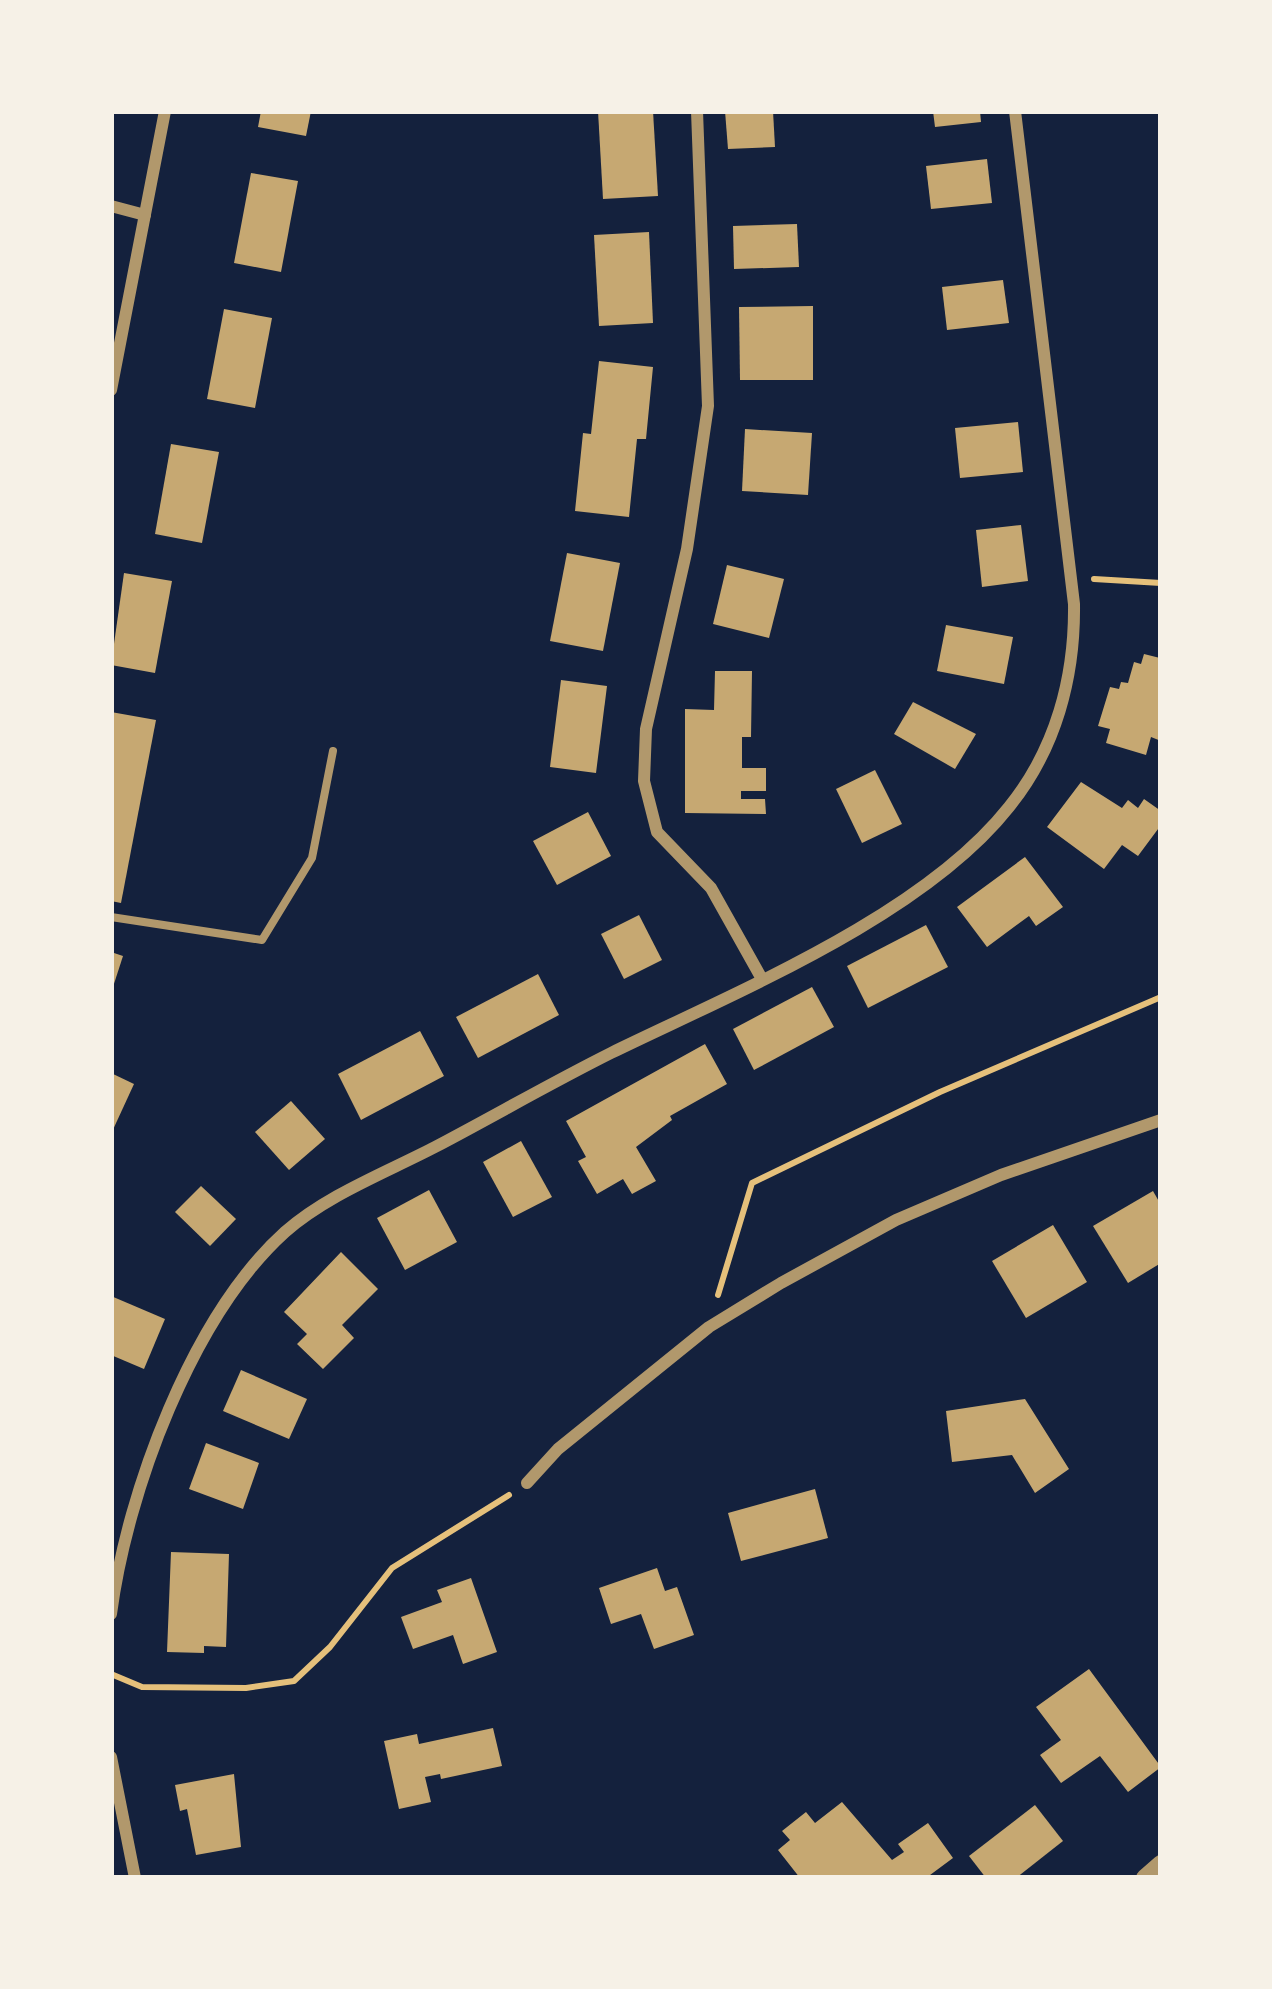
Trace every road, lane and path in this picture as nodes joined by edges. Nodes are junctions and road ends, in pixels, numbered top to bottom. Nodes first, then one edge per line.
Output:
1 (165, 111) edge
2 (697, 111) edge
3 (1015, 111) edge
4 (111, 206) edge
5 (145, 215) junction
6 (111, 390) edge
7 (1072, 578) junction
8 (1161, 583) edge
9 (333, 751) dead end
10 (111, 917) edge
11 (762, 980) junction
12 (1161, 997) edge
13 (1161, 1120) edge
14 (709, 1327) junction
15 (527, 1483) joint
16 (111, 1614) edge
17 (111, 1675) edge
18 (111, 1757) edge
19 (1161, 1864) edge
20 (135, 1878) edge
21 (1145, 1878) edge

1 - 5 street
2 - 11 street
3 - 7 street
4 - 5 street
5 - 6 street
7 - 8 path
7 - 11 street
9 - 10 lane
11 - 16 street
12 - 14 path
13 - 14 street
14 - 15 street
15 - 17 path
18 - 20 street
19 - 21 street

